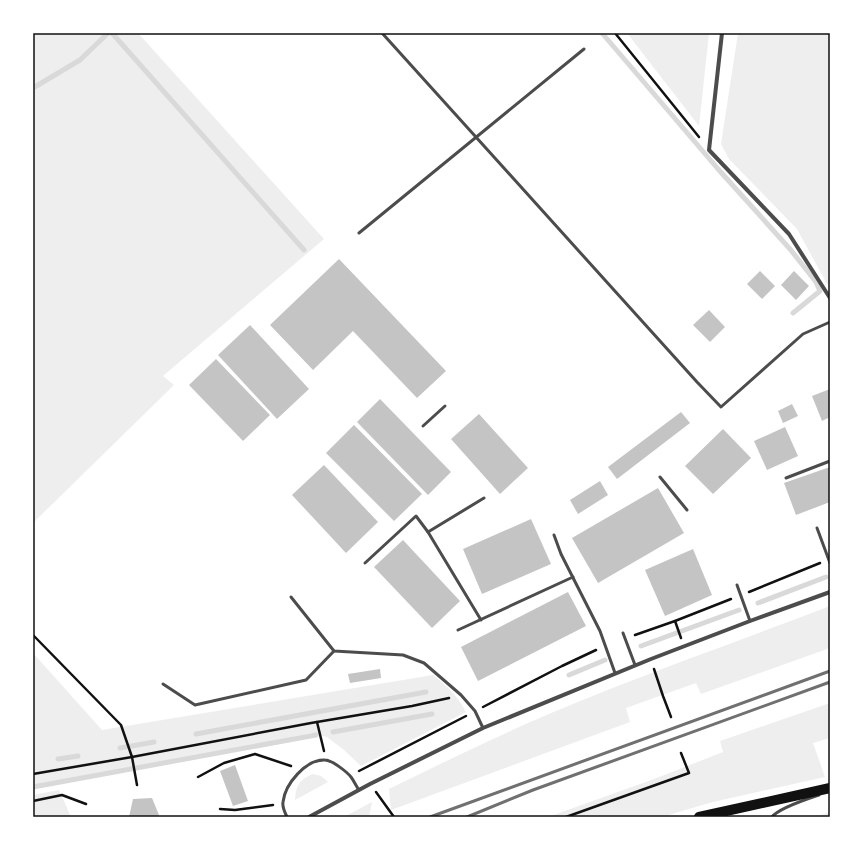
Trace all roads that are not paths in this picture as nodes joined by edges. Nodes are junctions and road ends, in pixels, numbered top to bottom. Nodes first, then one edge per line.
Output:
1 (382, 33) edge
2 (722, 33) edge
3 (584, 49) dead end
4 (476, 137) junction
5 (359, 233) dead end
6 (830, 298) edge
7 (830, 322) edge
8 (445, 406) dead end
9 (423, 426) dead end
10 (830, 461) edge
11 (660, 477) dead end
12 (786, 478) dead end
13 (484, 498) dead end
14 (687, 510) dead end
15 (816, 528) dead end
16 (428, 532) junction
17 (554, 535) dead end
18 (829, 561) edge
19 (365, 563) dead end
20 (573, 577) junction
21 (737, 585) dead end
22 (830, 592) edge
23 (291, 598) dead end
24 (481, 620) junction
25 (750, 621) junction
26 (458, 630) dead end
27 (623, 633) dead end
28 (334, 651) junction
29 (635, 665) junction
30 (615, 673) junction
31 (163, 684) dead end
32 (484, 728) junction
33 (358, 790) junction
34 (830, 790) edge
35 (287, 817) edge
36 (309, 817) edge
37 (699, 817) edge
38 (772, 817) edge

1 - 4 lane
2 - 6 street
3 - 4 lane
4 - 5 lane
4 - 7 lane
8 - 9 lane
10 - 12 lane
11 - 14 lane
13 - 16 lane
15 - 18 lane
16 - 19 lane
16 - 24 lane
17 - 20 lane
20 - 24 lane
20 - 30 lane
21 - 25 lane
22 - 25 street
23 - 28 lane
24 - 26 lane
25 - 29 street
27 - 29 lane
28 - 31 lane
28 - 32 lane
29 - 30 street
30 - 32 street
32 - 33 street
33 - 35 lane
33 - 36 street
34 - 37 main road
34 - 38 lane

